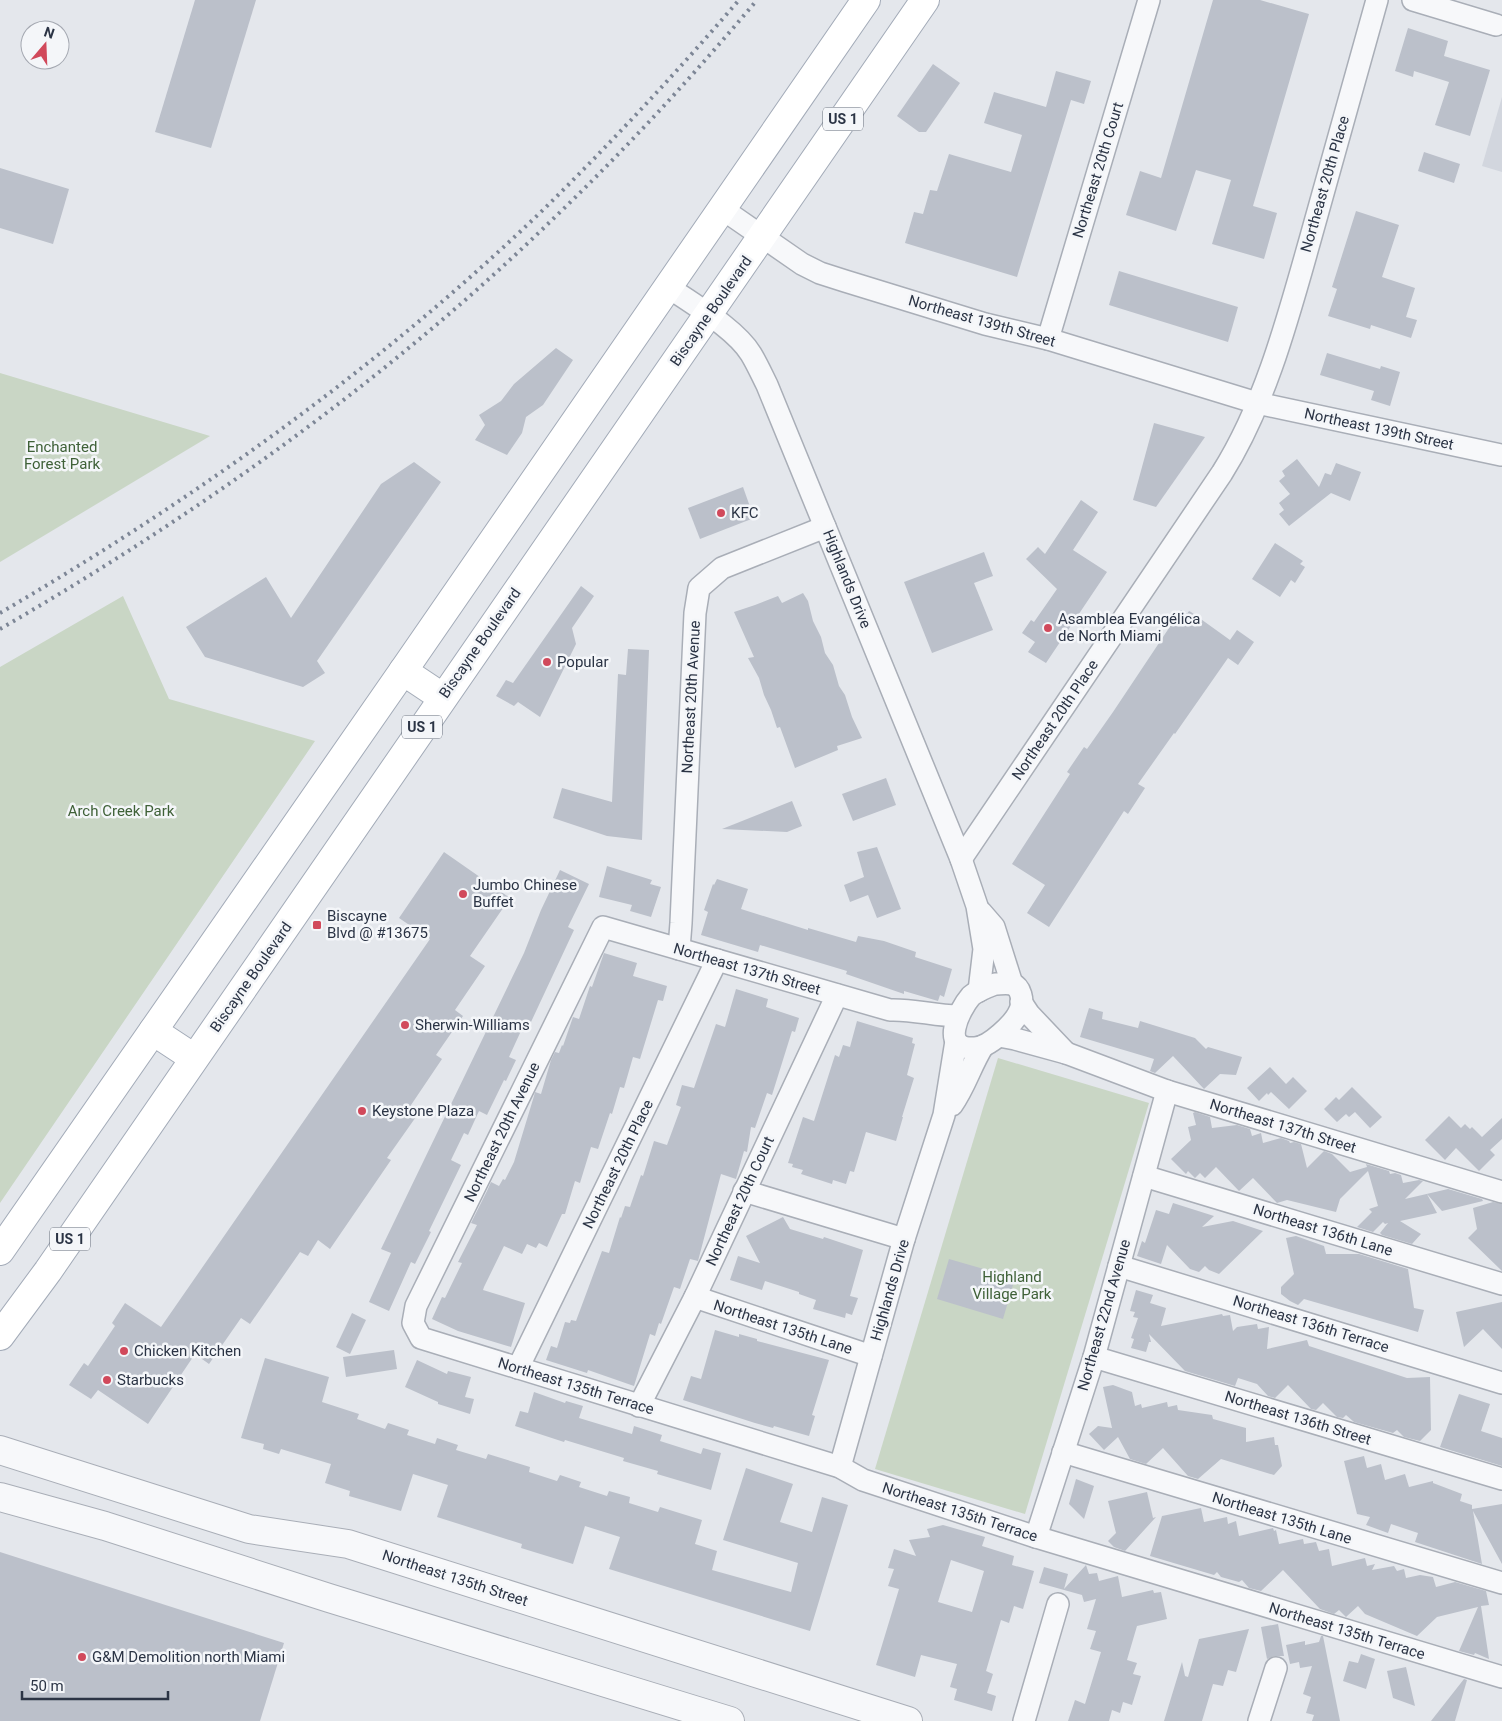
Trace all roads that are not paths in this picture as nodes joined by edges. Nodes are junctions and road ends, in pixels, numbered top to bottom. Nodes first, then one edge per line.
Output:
1 (866, 0) edge
2 (925, 0) edge
3 (1149, 0) edge
4 (1377, 0) edge
5 (1413, 0) edge
6 (1496, 25) dead end
7 (721, 208) junction
8 (762, 238) junction
9 (667, 286) junction
10 (708, 314) junction
11 (1048, 339) junction
12 (1257, 402) junction
13 (1501, 455) edge
14 (826, 526) junction
15 (404, 671) junction
16 (442, 697) junction
17 (961, 859) junction
18 (976, 906) junction
19 (603, 927) joint
20 (679, 949) junction
21 (717, 960) junction
22 (979, 991) junction
23 (1016, 993) junction
24 (837, 995) junction
25 (153, 1031) junction
26 (956, 1031) junction
27 (991, 1041) junction
28 (1066, 1053) junction
29 (194, 1058) junction
30 (1167, 1091) junction
31 (944, 1115) junction
32 (1144, 1176) junction
33 (744, 1191) junction
34 (1502, 1192) edge
35 (904, 1239) junction
36 (0, 1251) edge
37 (1119, 1266) junction
38 (1502, 1284) edge
39 (695, 1297) junction
40 (0, 1336) edge
41 (421, 1338) joint
42 (871, 1356) junction
43 (1094, 1357) junction
44 (518, 1368) junction
45 (1502, 1383) edge
46 (639, 1406) junction
47 (0, 1450) edge
48 (1063, 1452) junction
49 (840, 1467) junction
50 (1502, 1479) edge
51 (0, 1497) edge
52 (1036, 1537) junction
53 (1502, 1583) edge
54 (1058, 1604) dead end
55 (1276, 1668) dead end
56 (1502, 1677) edge
57 (730, 1721) edge
58 (908, 1721) edge
59 (1024, 1721) edge
60 (1258, 1721) edge

1 - 7 main road
2 - 8 main road, Biscayne Boulevard / US 1
3 - 11 street, Northeast 20th Court
4 - 12 street, Northeast 20th Place
5 - 6 street
7 - 8 street, Northeast 139th Street
7 - 9 main road
8 - 10 main road, Biscayne Boulevard / US 1
8 - 11 street, Northeast 139th Street
9 - 10 street, Highlands Drive
9 - 15 main road
10 - 14 street, Highlands Drive
10 - 16 main road, Biscayne Boulevard / US 1
11 - 12 street, Northeast 139th Street
12 - 13 street, Northeast 139th Street
12 - 17 street, Northeast 20th Place
14 - 17 street, Highlands Drive
14 - 20 street, Northeast 20th Avenue
15 - 16 main road
15 - 25 main road
16 - 29 main road, Biscayne Boulevard / US 1
17 - 18 street, Highlands Drive
18 - 22 street, Highlands Drive
18 - 23 street, Highlands Drive
19 - 20 street, Northeast 137th Street
19 - 41 street, Northeast 20th Avenue
20 - 21 street, Northeast 137th Street
21 - 24 street, Northeast 137th Street
21 - 44 street, Northeast 20th Place
22 - 23 street
22 - 26 street
23 - 27 street
23 - 28 street, Northeast 137th Street
24 - 26 street, Northeast 137th Street
24 - 33 street, Northeast 20th Court
25 - 29 main road
25 - 36 main road
26 - 27 street
26 - 31 street, Highlands Drive
27 - 28 street, Northeast 137th Street
27 - 31 street, Highlands Drive
28 - 30 street, Northeast 137th Street
29 - 40 main road, Biscayne Boulevard / US 1
30 - 32 street, Northeast 22nd Avenue
30 - 34 street, Northeast 137th Street
31 - 35 street, Highlands Drive
32 - 37 street, Northeast 22nd Avenue
32 - 38 street, Northeast 136th Lane
33 - 35 street
33 - 39 street, Northeast 20th Court
35 - 42 street, Highlands Drive
37 - 43 street, Northeast 22nd Avenue
37 - 45 street, Northeast 136th Terrace
39 - 42 street, Northeast 135th Lane
39 - 46 street, Northeast 20th Court
41 - 44 street, Northeast 135th Terrace
42 - 49 street, Highlands Drive
43 - 48 street, Northeast 22nd Avenue
43 - 50 street, Northeast 136th Street
44 - 46 street, Northeast 135th Terrace
46 - 49 street, Northeast 135th Terrace
47 - 58 street, Northeast 135th Street
48 - 52 street, Northeast 22nd Avenue
48 - 53 street, Northeast 135th Lane
49 - 52 street, Northeast 135th Terrace
51 - 57 street
52 - 56 street, Northeast 135th Terrace
54 - 59 street
55 - 60 street

